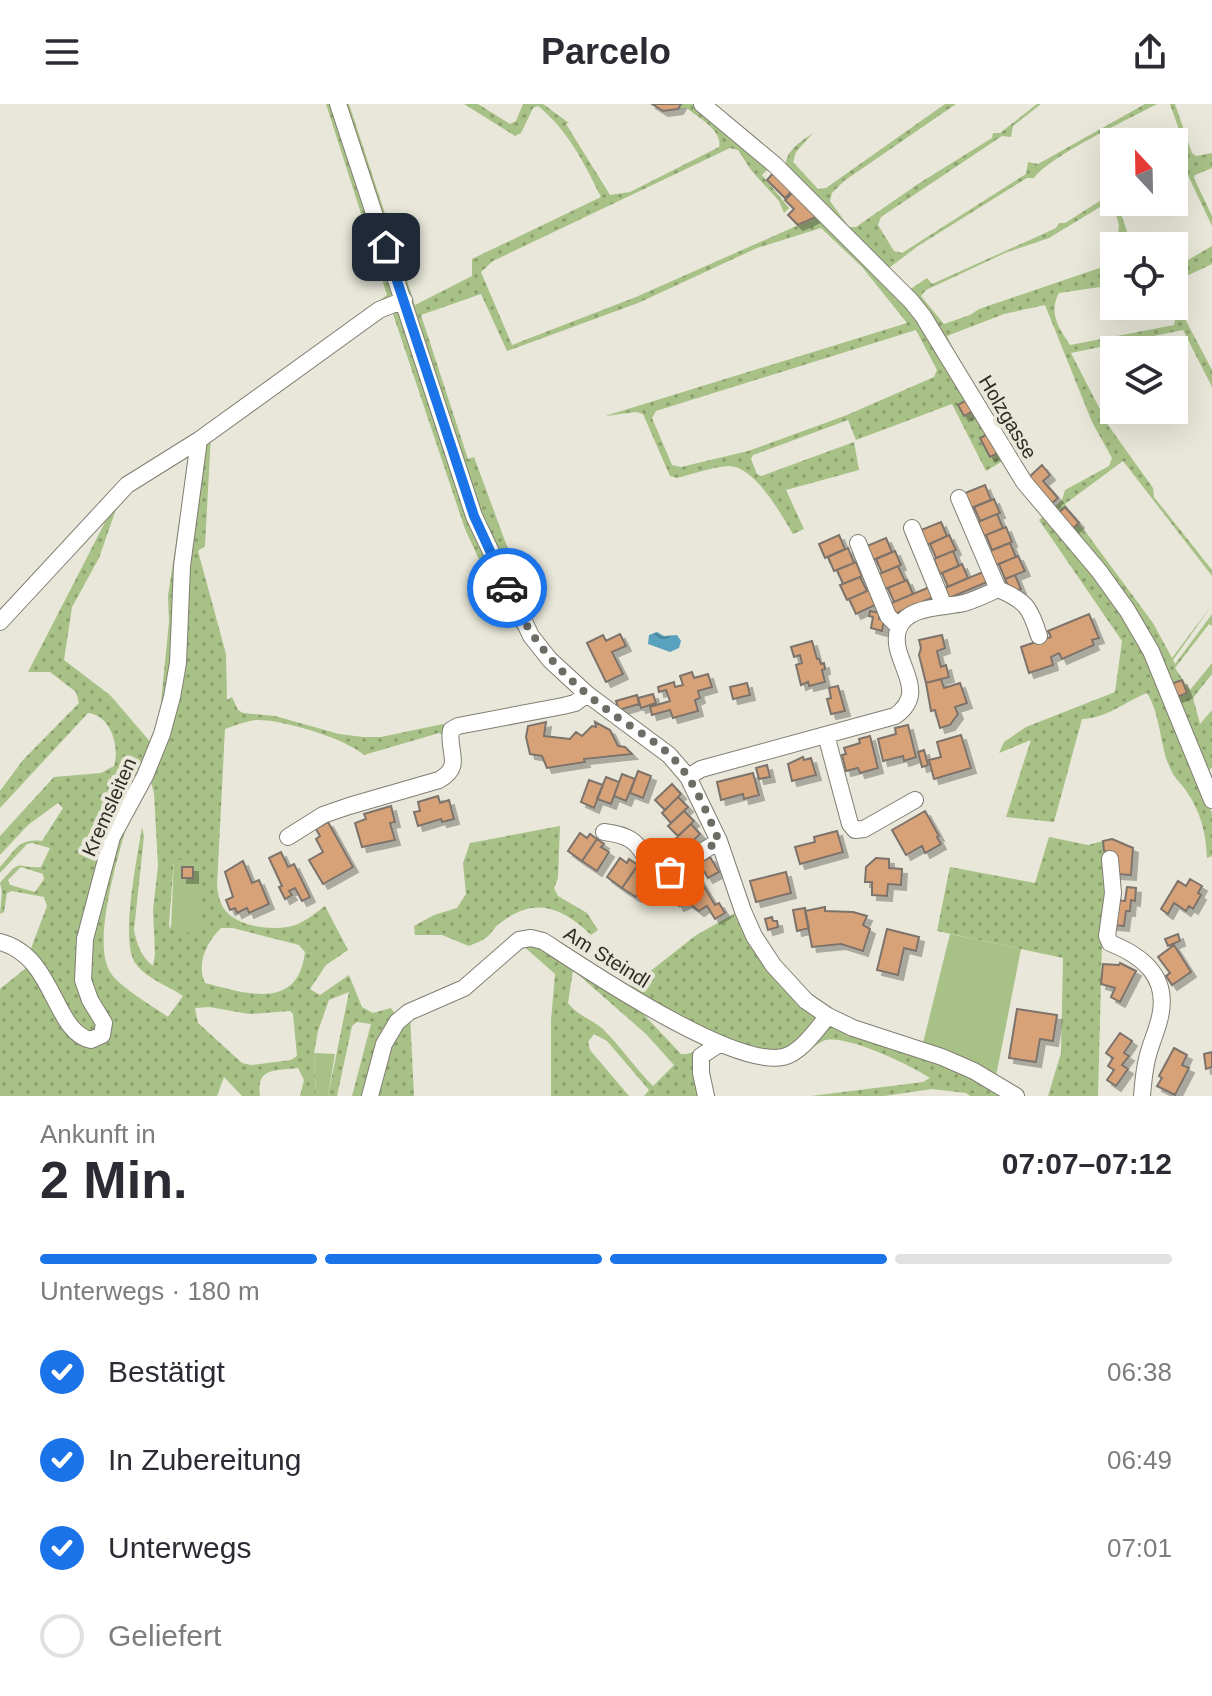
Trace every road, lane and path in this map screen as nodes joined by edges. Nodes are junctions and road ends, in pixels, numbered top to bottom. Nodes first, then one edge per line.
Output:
1 (338, 104) edge
2 (702, 104) edge
3 (404, 300) junction
4 (199, 440) junction
5 (959, 498) dead end
6 (912, 528) dead end
7 (858, 543) dead end
8 (998, 589) junction
9 (944, 606) junction
10 (0, 622) edge
11 (899, 627) junction
12 (1039, 636) dead end
13 (587, 694) junction
14 (826, 735) junction
15 (688, 777) junction
16 (915, 800) dead end
17 (1212, 800) edge
18 (604, 832) dead end
19 (288, 837) dead end
20 (719, 841) junction
21 (1110, 859) dead end
22 (0, 942) edge
23 (828, 1016) junction
24 (719, 1044) junction
25 (370, 1096) edge
26 (706, 1096) edge
27 (1016, 1096) edge
28 (1142, 1096) edge

1 - 3 street
2 - 17 street, Holzgasse
3 - 4 street
3 - 13 street
4 - 10 street
4 - 22 street, Kremsleiten
5 - 8 street
6 - 9 street
7 - 11 street
8 - 9 street
8 - 12 street
9 - 11 street
11 - 14 street
13 - 15 street
13 - 19 street
14 - 15 street
14 - 16 street
15 - 20 street
18 - 20 street
20 - 23 street
21 - 28 street
23 - 24 street, Am Steindl
23 - 27 street
24 - 25 street, Am Steindl
24 - 26 street

